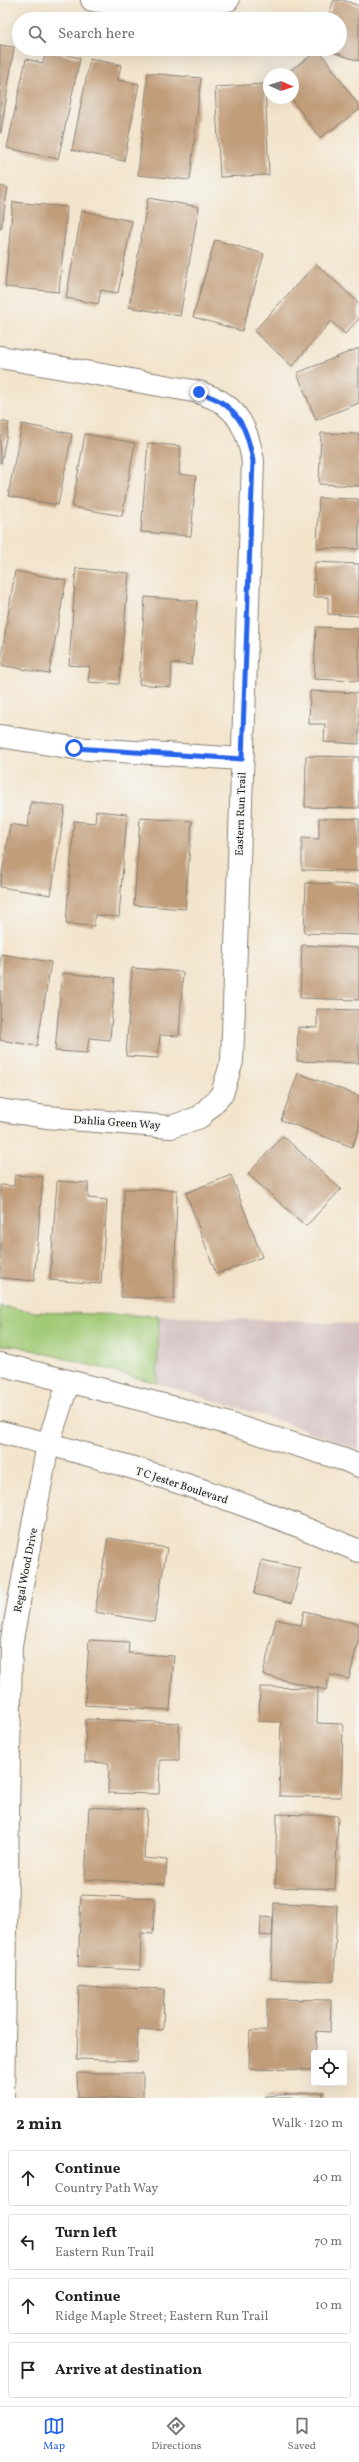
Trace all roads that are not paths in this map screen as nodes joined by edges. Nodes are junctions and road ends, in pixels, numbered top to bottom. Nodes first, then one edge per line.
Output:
1 (92, 0) edge
2 (228, 0) edge
3 (0, 357) edge
4 (0, 736) edge
5 (242, 759) junction
6 (222, 1094) joint
7 (0, 1110) edge
8 (0, 1364) edge
9 (68, 1382) junction
10 (0, 1432) edge
11 (48, 1444) junction
12 (359, 1466) edge
13 (359, 1551) edge
14 (3, 2098) edge

1 - 2 street
3 - 5 street, Eastern Run Trail
4 - 5 street
5 - 6 street, Eastern Run Trail
6 - 7 street, Dahlia Green Way
8 - 9 street
9 - 11 street, Regal Wood Drive
9 - 12 street
10 - 11 street, T C Jester Boulevard
11 - 13 street, T C Jester Boulevard
11 - 14 street, Regal Wood Drive

